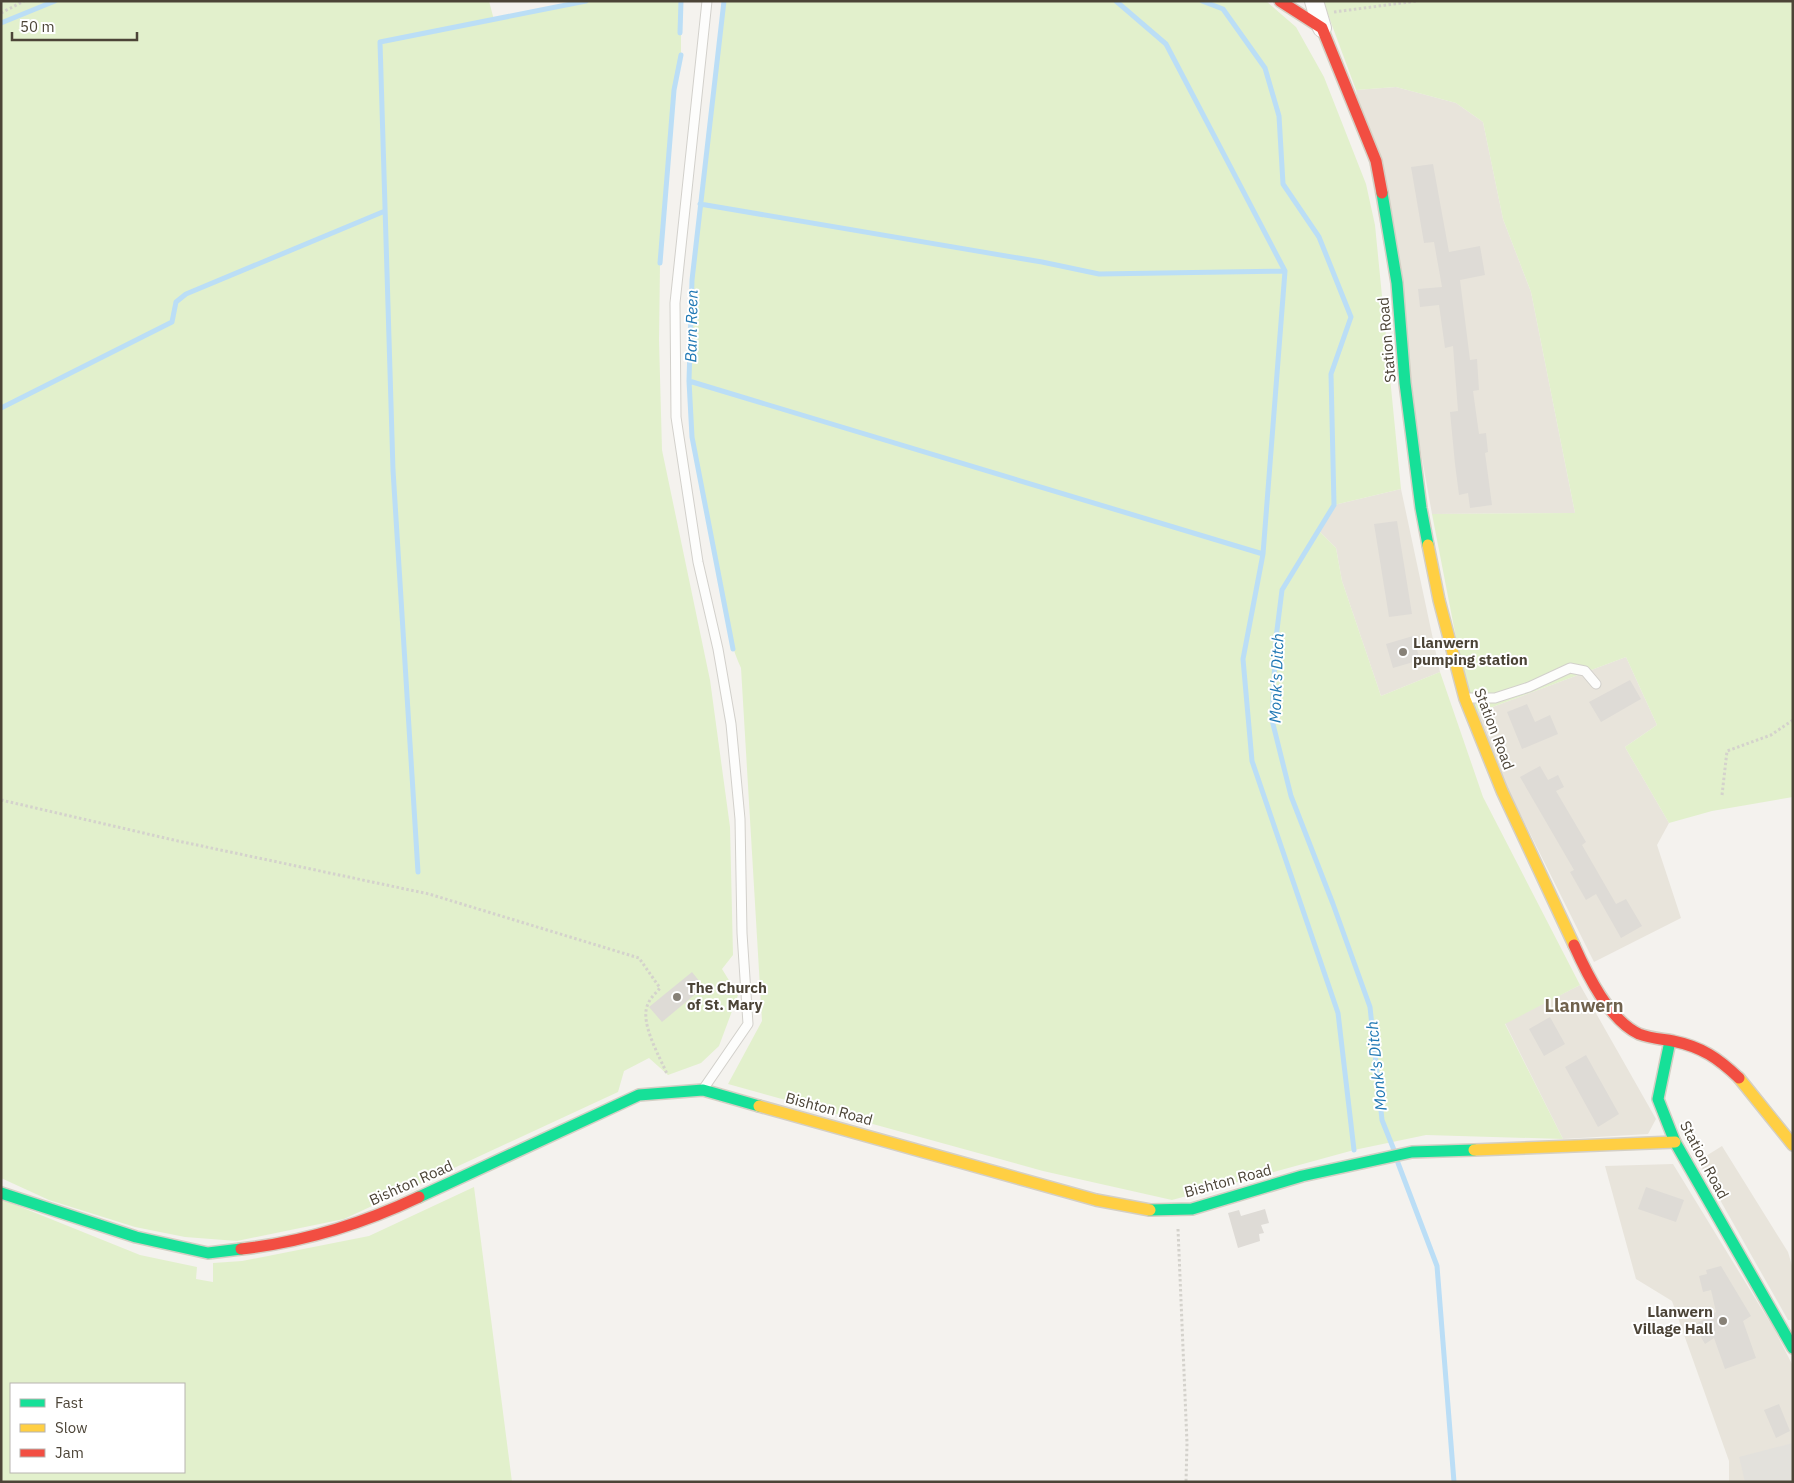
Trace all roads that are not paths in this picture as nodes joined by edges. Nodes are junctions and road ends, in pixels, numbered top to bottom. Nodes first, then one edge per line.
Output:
1 (707, 1) edge
2 (1280, 1) edge
3 (1318, 14) edge
4 (1596, 684) dead end
5 (1465, 698) junction
6 (1670, 1041) junction
7 (703, 1090) junction
8 (1675, 1142) junction
9 (1793, 1145) edge
10 (1, 1193) edge
11 (1793, 1348) edge

1 - 7 lane
2 - 3 street
3 - 5 street, Station Road
4 - 5 lane
5 - 6 street, Station Road
6 - 8 street, Station Road
6 - 9 street
7 - 8 street, Bishton Road
7 - 10 street, Bishton Road
8 - 11 street, Station Road

